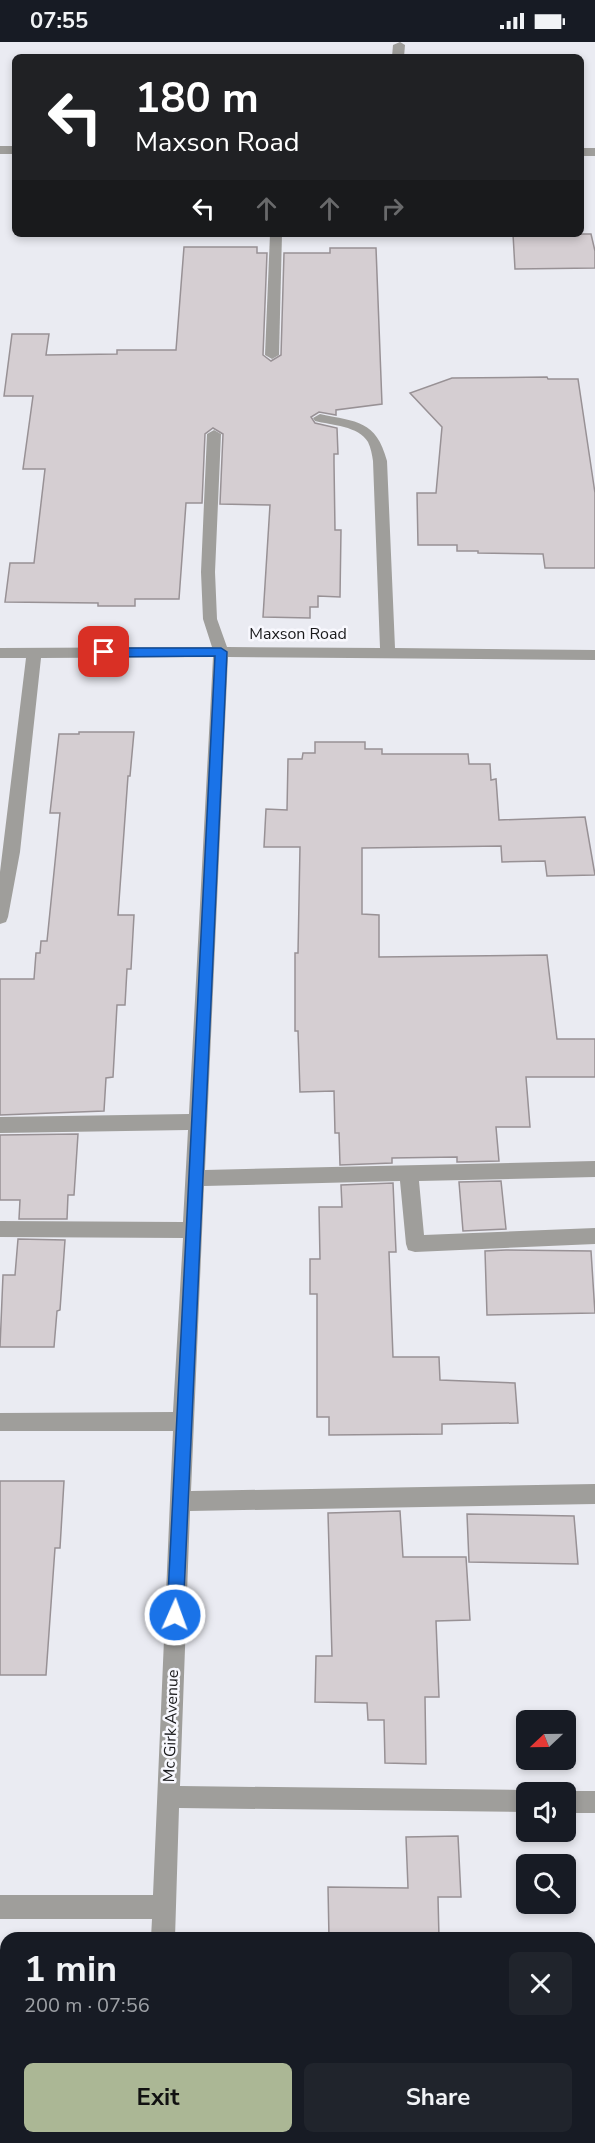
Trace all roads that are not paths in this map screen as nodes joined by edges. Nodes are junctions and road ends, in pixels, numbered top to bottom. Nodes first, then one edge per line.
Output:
1 (276, 237) edge
2 (272, 355) dead end
3 (320, 418) dead end
4 (214, 434) dead end
5 (221, 652) junction
6 (0, 653) edge
7 (34, 653) junction
8 (388, 653) junction
9 (595, 655) edge
10 (0, 917) edge
11 (198, 1122) junction
12 (0, 1125) edge
13 (595, 1169) edge
14 (409, 1173) junction
15 (196, 1178) junction
16 (0, 1229) edge
17 (193, 1230) junction
18 (595, 1236) edge
19 (183, 1421) junction
20 (0, 1422) edge
21 (595, 1494) edge
22 (180, 1501) junction
23 (168, 1797) junction
24 (516, 1801) edge
25 (576, 1802) edge
26 (595, 1802) edge
27 (0, 1907) edge
28 (164, 1907) junction
29 (163, 1932) edge

1 - 2 street
3 - 8 street
4 - 5 street
5 - 7 street, Maxson Road
5 - 8 street, Maxson Road
5 - 11 street, Mc Girk Avenue
6 - 7 street, Maxson Road
7 - 10 street
8 - 9 street, Maxson Road
11 - 12 street
11 - 15 street, Mc Girk Avenue
13 - 14 street
14 - 15 street
14 - 18 street
15 - 17 street, Mc Girk Avenue
16 - 17 street
17 - 19 street, Mc Girk Avenue
19 - 20 street
19 - 22 street, Mc Girk Avenue
21 - 22 street
22 - 23 street, Mc Girk Avenue
23 - 24 street
23 - 28 street, Mc Girk Avenue
25 - 26 street
27 - 28 street
28 - 29 street, Mc Girk Avenue

